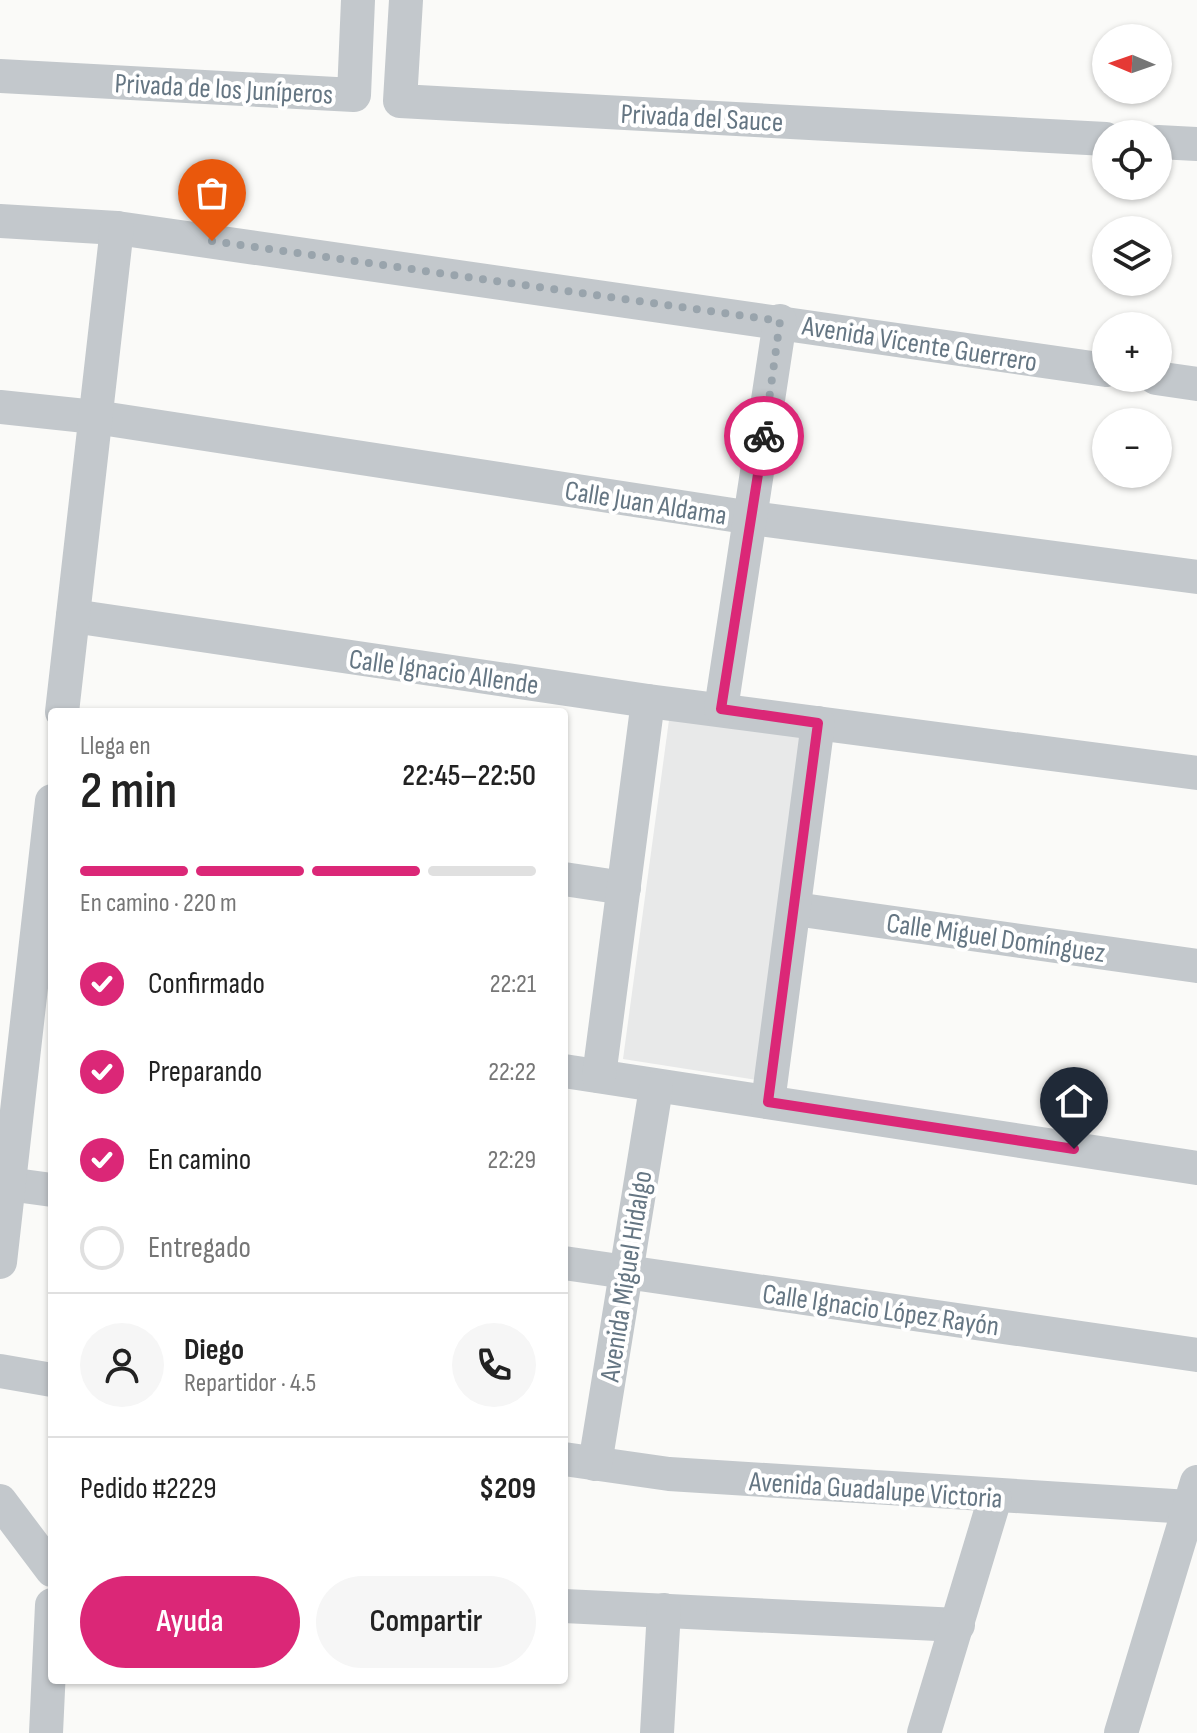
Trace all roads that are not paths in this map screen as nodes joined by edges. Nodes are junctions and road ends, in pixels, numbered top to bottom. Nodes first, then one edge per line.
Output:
1 (358, 0) edge
2 (406, 0) edge
3 (0, 76) edge
4 (1092, 138) edge
5 (1172, 143) edge
6 (1197, 144) edge
7 (0, 221) edge
8 (117, 228) junction
9 (780, 321) junction
10 (1092, 368) edge
11 (1172, 380) edge
12 (1197, 384) edge
13 (0, 407) edge
14 (95, 417) junction
15 (752, 518) junction
16 (1197, 577) edge
17 (73, 616) junction
18 (648, 701) junction
19 (62, 708) edge
20 (721, 709) junction
21 (818, 723) junction
22 (1197, 773) edge
23 (48, 869) edge
24 (568, 880) edge
25 (624, 888) junction
26 (795, 909) junction
27 (1197, 966) edge
28 (41, 988) edge
29 (568, 1072) edge
30 (599, 1076) junction
31 (656, 1088) junction
32 (768, 1102) junction
33 (1197, 1168) edge
34 (4, 1186) edge
35 (48, 1190) edge
36 (0, 1262) edge
37 (568, 1264) edge
38 (624, 1272) junction
39 (1197, 1355) edge
40 (0, 1371) edge
41 (48, 1379) edge
42 (579, 1461) edge
43 (1193, 1495) edge
44 (995, 1498) junction
45 (0, 1501) edge
46 (1187, 1555) edge
47 (48, 1565) edge
48 (568, 1606) edge
49 (664, 1610) junction
50 (958, 1625) junction
51 (48, 1684) edge
52 (46, 1733) edge
53 (657, 1733) edge
54 (924, 1733) edge
55 (1121, 1733) edge

1 - 3 street, Privada de los Juníperos
2 - 4 street, Privada del Sauce
5 - 6 street
7 - 8 street, Avenida Vicente Guerrero
8 - 9 street, Avenida Vicente Guerrero
8 - 14 street
9 - 10 street, Avenida Vicente Guerrero
9 - 15 street
11 - 12 street
13 - 14 street, Calle Juan Aldama
14 - 15 street, Calle Juan Aldama
14 - 17 street
15 - 16 street, Calle Juan Aldama
15 - 20 street
17 - 18 street, Calle Ignacio Allende
17 - 19 street
18 - 20 street, Calle Ignacio Allende
18 - 25 street
20 - 21 street, Calle Ignacio Allende
21 - 22 street, Calle Ignacio Allende
21 - 26 street
23 - 28 street
24 - 25 street
25 - 30 street
26 - 27 street, Calle Miguel Domínguez
26 - 32 street
28 - 34 street
29 - 30 street
30 - 31 street
31 - 32 street
31 - 38 street, Avenida Miguel Hidalgo
32 - 33 street
34 - 35 street
34 - 36 street
37 - 38 street, Calle Ignacio López Rayón
38 - 39 street, Calle Ignacio López Rayón
38 - 42 street, Avenida Miguel Hidalgo
40 - 41 street
42 - 44 street, Avenida Guadalupe Victoria
43 - 44 street, Avenida Guadalupe Victoria
43 - 46 street
44 - 50 street
45 - 47 street
46 - 55 street
48 - 49 street
49 - 50 street
49 - 53 street
50 - 54 street
51 - 52 street

